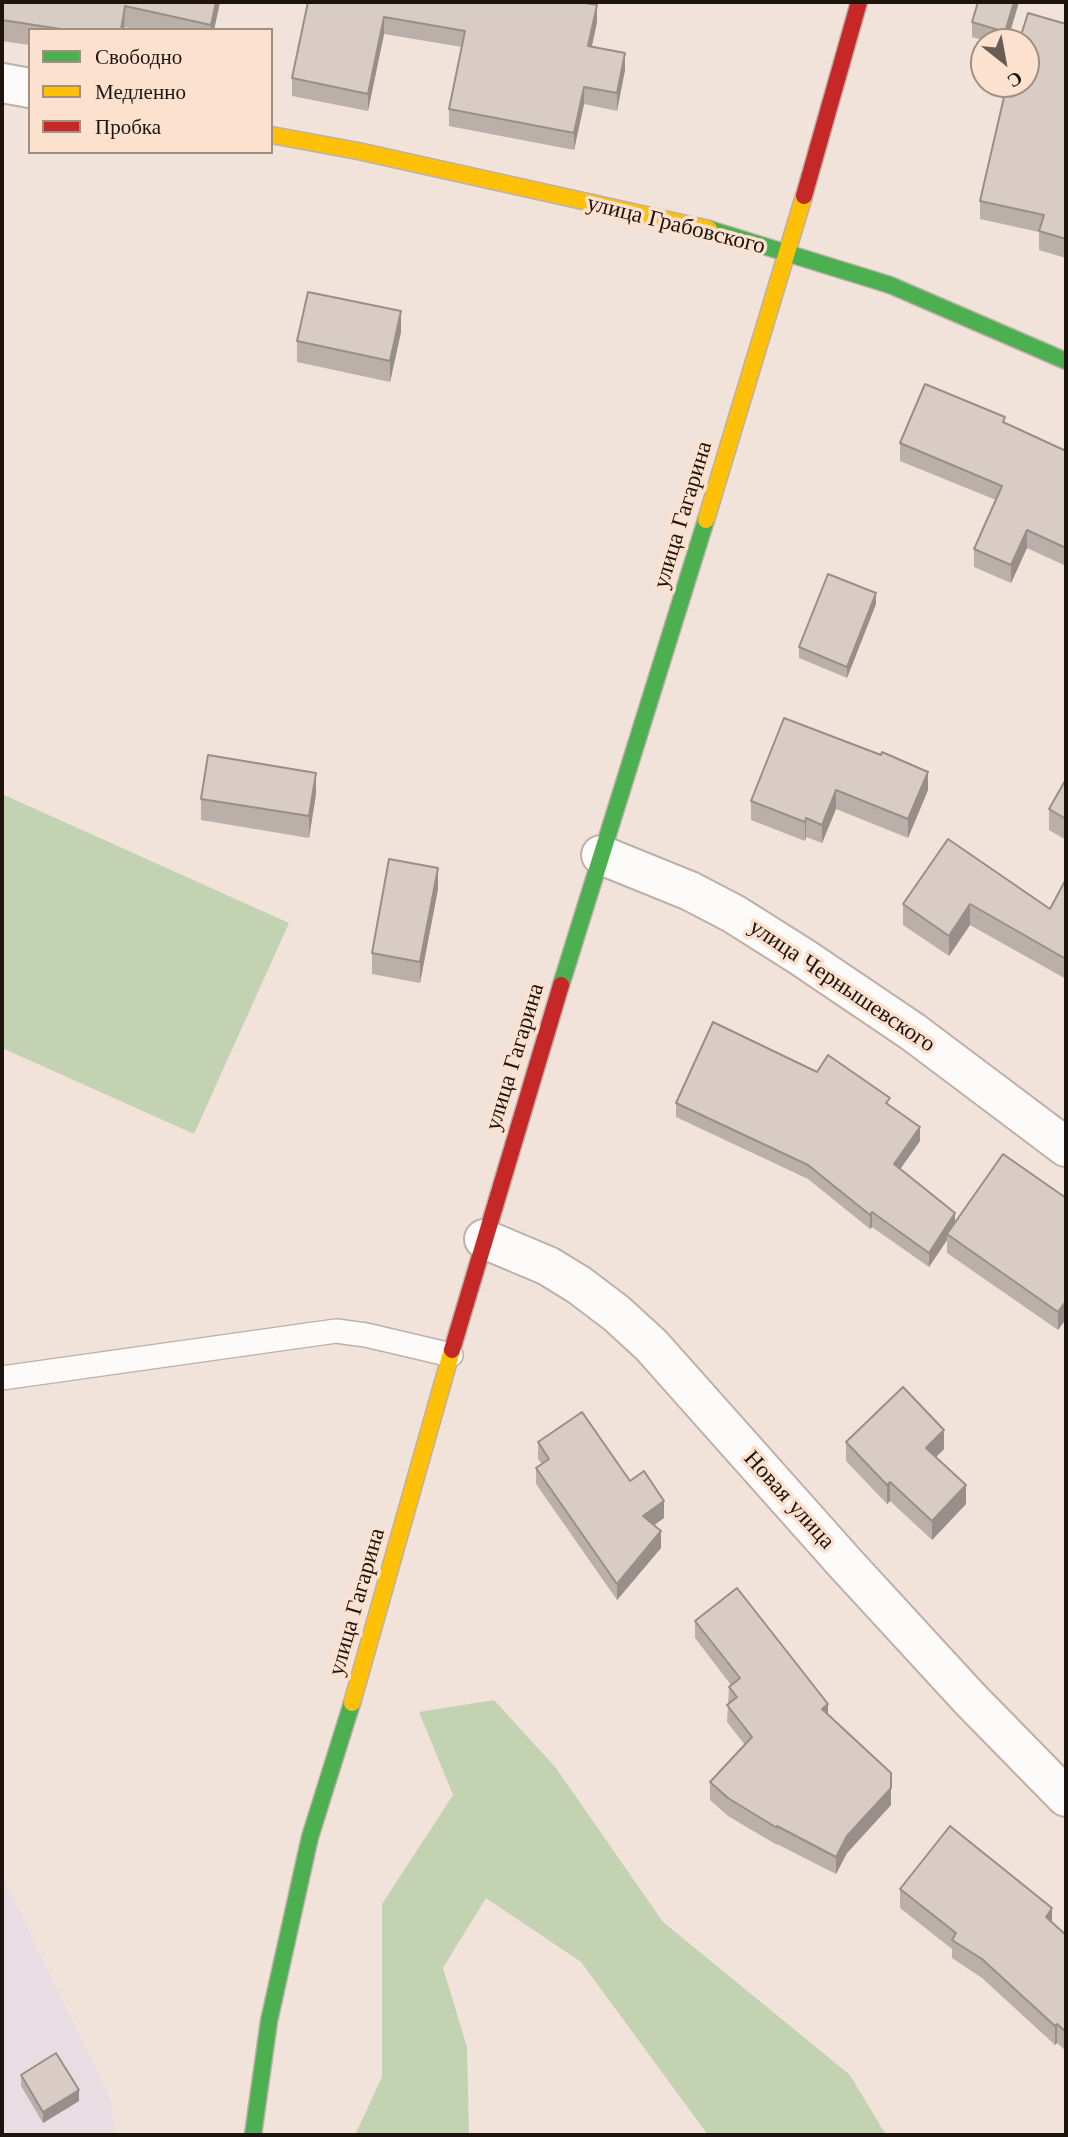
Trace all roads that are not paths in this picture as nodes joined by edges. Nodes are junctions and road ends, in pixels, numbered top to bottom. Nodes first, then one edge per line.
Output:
1 (859, 2) edge
2 (2, 83) edge
3 (28, 88) edge
4 (273, 135) edge
5 (788, 255) junction
6 (1066, 361) edge
7 (601, 855) junction
8 (1066, 1147) edge
9 (484, 1239) junction
10 (451, 1356) junction
11 (2, 1378) edge
12 (1066, 1797) edge
13 (253, 2135) edge

1 - 5 main road, улица Гагарина
2 - 3 street
4 - 5 main road, улица Грабовского
5 - 6 main road, улица Грабовского
5 - 7 main road, улица Гагарина
7 - 8 street, улица Чернышевского
7 - 9 main road, улица Гагарина
9 - 10 main road, улица Гагарина
9 - 12 street, Новая улица
10 - 11 lane
10 - 13 main road, улица Гагарина

